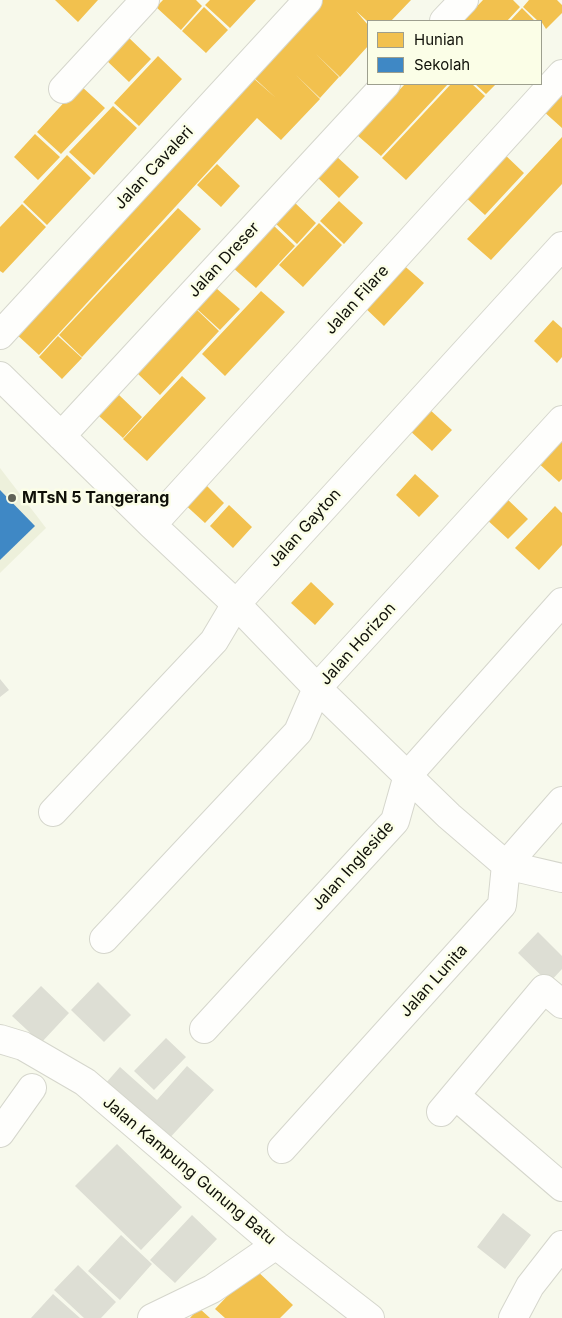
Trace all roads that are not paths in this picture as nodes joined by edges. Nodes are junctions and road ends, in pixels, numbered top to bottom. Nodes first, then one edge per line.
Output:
1 (145, 0) edge
2 (308, 0) edge
3 (464, 0) edge
4 (445, 20) edge
5 (562, 74) edge
6 (385, 85) edge
7 (63, 89) dead end
8 (562, 246) edge
9 (0, 335) edge
10 (0, 376) edge
11 (562, 420) edge
12 (61, 436) junction
13 (152, 525) junction
14 (562, 602) edge
15 (236, 604) junction
16 (318, 688) junction
17 (408, 775) junction
18 (562, 801) edge
19 (53, 812) dead end
20 (506, 865) junction
21 (562, 878) edge
22 (104, 939) dead end
23 (562, 1004) edge
24 (204, 1029) dead end
25 (0, 1039) edge
26 (32, 1088) dead end
27 (0, 1133) edge
28 (282, 1149) dead end
29 (562, 1187) edge
30 (276, 1245) junction
31 (562, 1245) edge
32 (152, 1318) edge
33 (370, 1318) edge
34 (513, 1318) edge

1 - 7 street
2 - 9 street, Jalan Cavaleri
3 - 4 street
5 - 13 street, Jalan Filare
6 - 12 street, Jalan Dreser
8 - 15 street, Jalan Gayton
10 - 12 street
11 - 16 street, Jalan Horizon
12 - 13 street
13 - 15 street
14 - 17 street, Jalan Ingleside
15 - 16 street
15 - 19 street, Jalan Gayton
16 - 17 street
16 - 22 street, Jalan Horizon
17 - 20 street
17 - 24 street, Jalan Ingleside
18 - 20 street
20 - 21 street
20 - 28 street, Jalan Lunita
23 - 29 street
25 - 30 street, Jalan Kampung Gunung Batu
26 - 27 street
30 - 32 street
30 - 33 street, Jalan Kampung Gunung Batu
31 - 34 street

